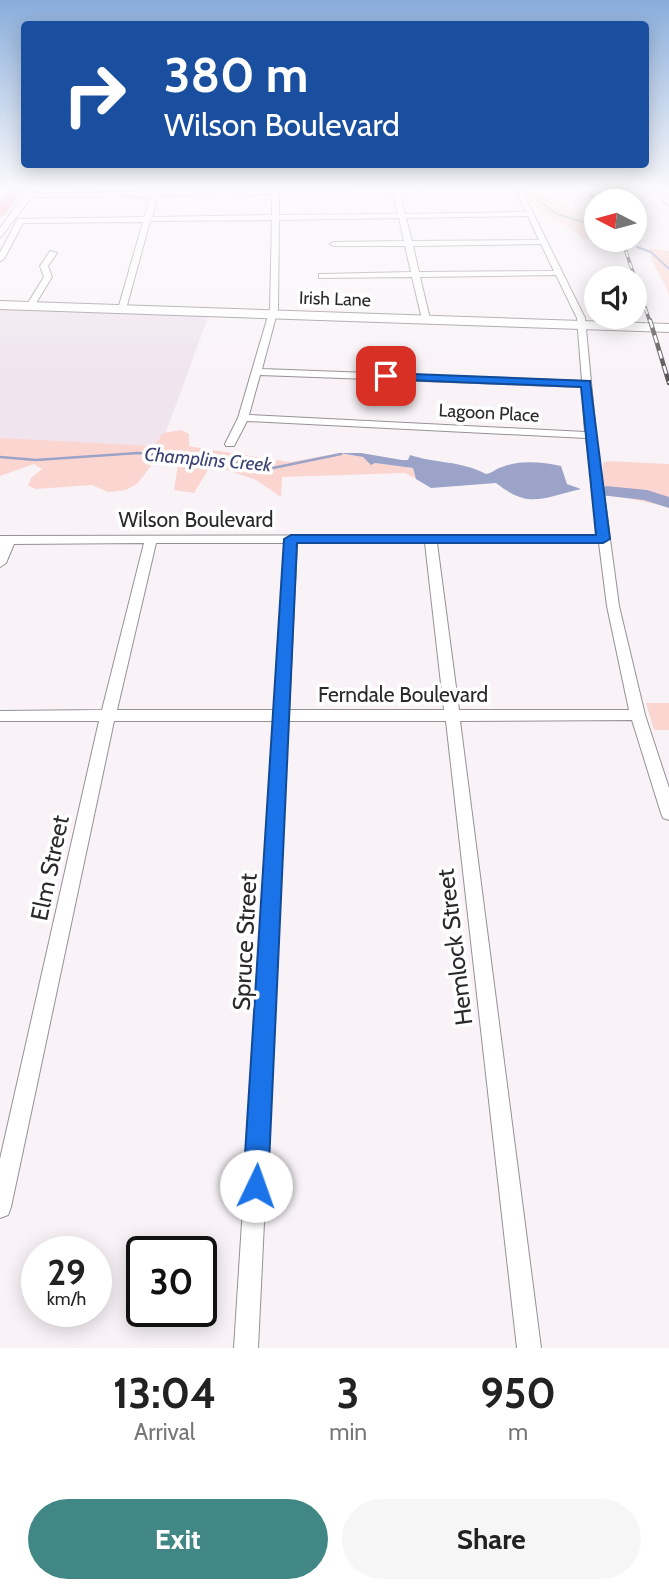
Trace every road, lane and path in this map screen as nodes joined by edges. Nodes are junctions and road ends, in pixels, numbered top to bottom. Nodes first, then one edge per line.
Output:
1 (138, 252) edge
2 (274, 252) edge
3 (411, 252) edge
4 (549, 252) edge
5 (53, 253) dead end
6 (559, 273) junction
7 (416, 275) junction
8 (322, 276) dead end
9 (0, 305) edge
10 (30, 306) junction
11 (122, 309) junction
12 (273, 314) junction
13 (426, 319) junction
14 (582, 324) junction
15 (669, 328) edge
16 (257, 372) junction
17 (586, 384) junction
18 (243, 418) junction
19 (591, 435) junction
20 (230, 444) dead end
21 (151, 539) junction
22 (291, 539) junction
23 (603, 539) junction
24 (5, 540) edge
25 (431, 540) junction
26 (0, 562) edge
27 (638, 715) junction
28 (0, 716) edge
29 (108, 716) junction
30 (282, 716) junction
31 (452, 717) junction
32 (669, 813) edge
33 (0, 1207) edge
34 (246, 1348) edge
35 (529, 1348) edge

1 - 11 street
2 - 12 street
3 - 7 street
4 - 6 street
5 - 10 street
6 - 7 street
6 - 14 street
7 - 8 street
7 - 13 street
9 - 10 street, Irish Lane
10 - 11 street, Irish Lane
11 - 12 street, Irish Lane
12 - 13 street, Irish Lane
12 - 16 street
13 - 14 street, Irish Lane
14 - 15 street, Irish Lane
14 - 17 street
16 - 17 street
16 - 18 street
17 - 19 street
18 - 19 street, Lagoon Place
18 - 20 street
19 - 23 street
21 - 22 street, Wilson Boulevard
21 - 24 street, Wilson Boulevard
21 - 29 street, Elm Street
22 - 25 street, Wilson Boulevard
22 - 30 street, Spruce Street
23 - 25 street, Wilson Boulevard
23 - 27 street
24 - 26 street
25 - 31 street, Hemlock Street
27 - 31 street, Ferndale Boulevard
27 - 32 street
28 - 29 street, Ferndale Boulevard
29 - 30 street, Ferndale Boulevard
29 - 33 street, Elm Street
30 - 31 street, Ferndale Boulevard
30 - 34 street, Spruce Street
31 - 35 street, Hemlock Street

